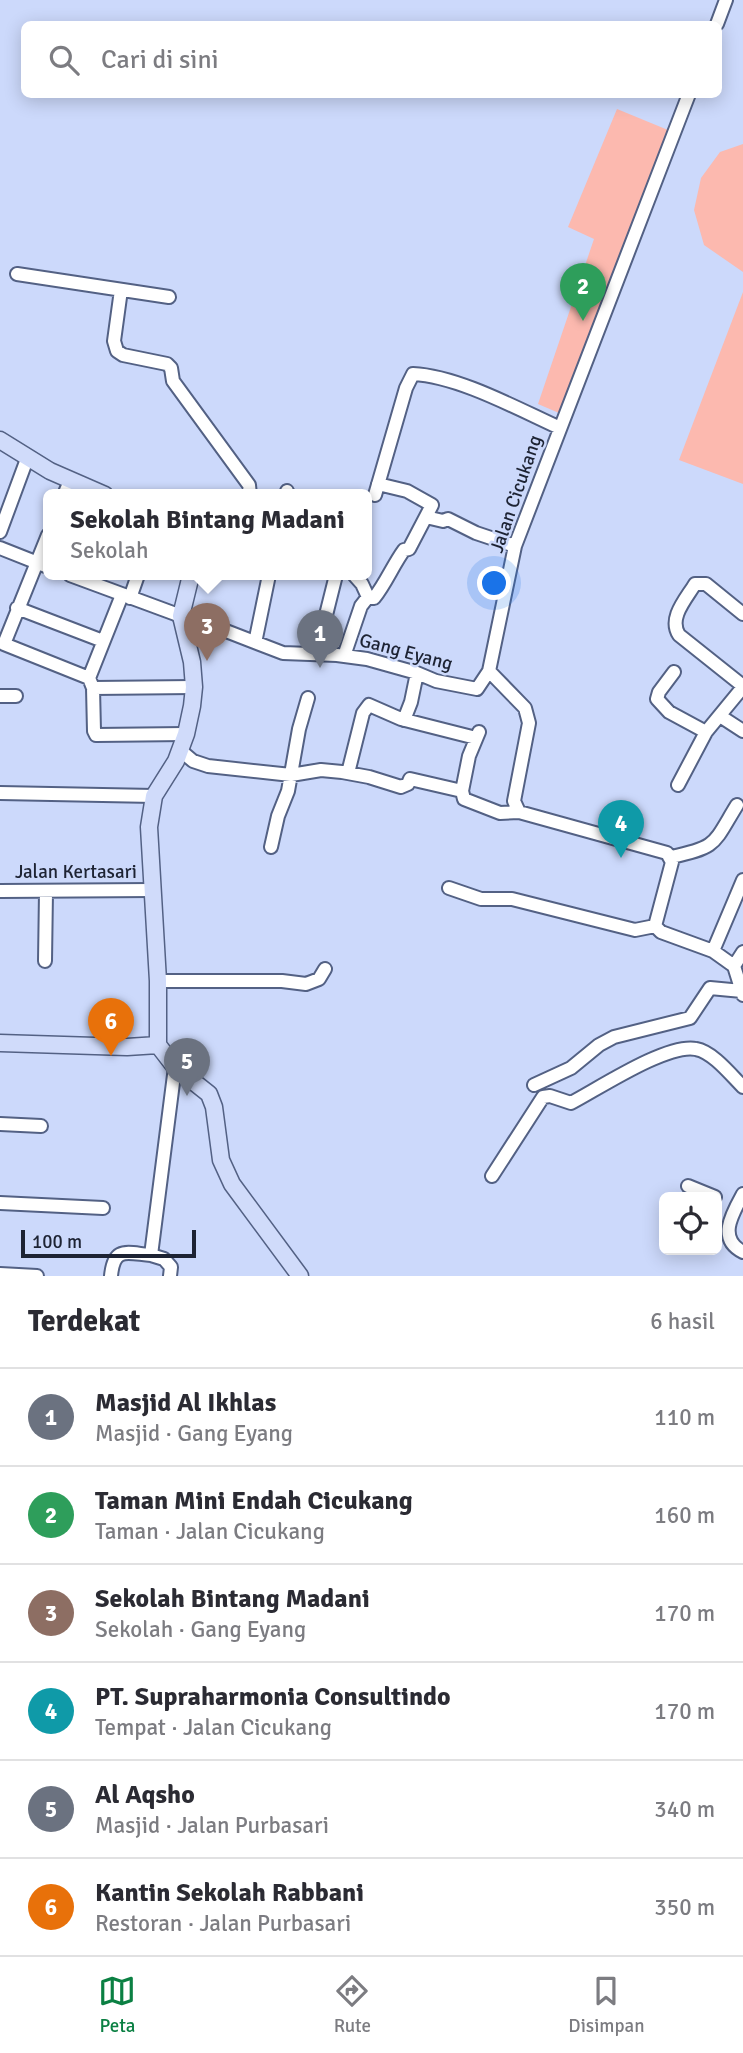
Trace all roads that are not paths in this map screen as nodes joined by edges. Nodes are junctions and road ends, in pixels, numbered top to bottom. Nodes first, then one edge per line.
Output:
1 (726, 0) edge
2 (718, 21) edge
3 (687, 98) edge
4 (17, 274) dead end
5 (121, 290) junction
6 (169, 297) dead end
7 (560, 428) junction
8 (0, 440) edge
9 (27, 459) junction
10 (67, 488) edge
11 (249, 489) edge
12 (426, 517) junction
13 (0, 532) edge
14 (515, 546) junction
15 (0, 548) edge
16 (42, 565) edge
17 (89, 580) edge
18 (135, 580) edge
19 (190, 580) edge
20 (268, 580) edge
21 (335, 580) edge
22 (358, 580) edge
23 (126, 596) junction
24 (368, 597) junction
25 (18, 608) junction
26 (743, 614) edge
27 (182, 620) junction
28 (256, 638) dead end
29 (103, 641) junction
30 (318, 647) dead end
31 (344, 656) junction
32 (489, 671) junction
33 (674, 672) dead end
34 (417, 673) junction
35 (91, 683) junction
36 (194, 687) junction
37 (743, 687) edge
38 (0, 696) edge
39 (16, 696) dead end
40 (308, 698) dead end
41 (720, 716) junction
42 (404, 720) junction
43 (743, 731) edge
44 (706, 732) junction
45 (187, 734) junction
46 (180, 750) junction
47 (348, 774) junction
48 (291, 775) junction
49 (678, 785) dead end
50 (462, 791) junction
51 (0, 793) edge
52 (154, 796) junction
53 (737, 804) dead end
54 (519, 812) junction
55 (271, 847) dead end
56 (671, 857) junction
57 (743, 880) edge
58 (449, 888) dead end
59 (153, 890) junction
60 (0, 891) edge
61 (46, 892) junction
62 (655, 926) junction
63 (713, 951) junction
64 (743, 952) edge
65 (45, 961) dead end
66 (734, 966) junction
67 (326, 969) dead end
68 (158, 981) junction
69 (742, 993) edge
70 (0, 1043) edge
71 (158, 1045) junction
72 (175, 1067) junction
73 (534, 1085) dead end
74 (743, 1087) edge
75 (0, 1124) edge
76 (41, 1126) dead end
77 (492, 1176) dead end
78 (688, 1186) dead end
79 (702, 1192) edge
80 (743, 1194) edge
81 (722, 1201) edge
82 (0, 1203) edge
83 (103, 1208) dead end
84 (739, 1208) edge
85 (743, 1252) edge
86 (151, 1255) junction
87 (8, 1275) edge
88 (37, 1276) edge
89 (111, 1276) edge
90 (170, 1276) edge
91 (300, 1276) edge

1 - 2 street
3 - 7 street, Jalan Cicukang
4 - 5 street
5 - 6 street
5 - 11 street
7 - 12 street
7 - 14 street, Jalan Cicukang
8 - 9 street
9 - 10 street
9 - 13 street
12 - 14 street
12 - 24 street
14 - 32 street, Jalan Cicukang
15 - 16 street
16 - 25 street
17 - 23 street, Gang Eyang
18 - 23 street
19 - 27 street
20 - 28 street
21 - 30 street
22 - 24 street
23 - 27 street, Gang Eyang
23 - 29 street
24 - 31 street
25 - 29 street
25 - 35 street
26 - 37 street
27 - 31 street, Gang Eyang
27 - 36 street
29 - 35 street
31 - 34 street, Gang Eyang
32 - 34 street, Gang Eyang
32 - 54 street
33 - 44 street
34 - 42 street
35 - 36 street
35 - 45 street
36 - 45 street
37 - 41 street
38 - 39 street
40 - 48 street
41 - 43 street
41 - 44 street
42 - 47 street
42 - 50 street
44 - 49 street
45 - 46 street
46 - 48 street
46 - 52 street
47 - 48 street
47 - 50 street
48 - 55 street
50 - 54 street
51 - 52 street
52 - 59 street
53 - 56 street
54 - 56 street
56 - 62 street
57 - 63 street
58 - 62 street
59 - 61 street, Jalan Kertasari
59 - 68 street
60 - 61 street, Jalan Kertasari
61 - 65 street
62 - 63 street
63 - 66 street
64 - 66 street
66 - 69 street
67 - 68 street
68 - 71 street
69 - 73 street
70 - 71 street
71 - 72 street
72 - 86 street
72 - 91 street
74 - 77 street
75 - 76 street
78 - 79 street
80 - 84 street
81 - 84 street
82 - 83 street
84 - 85 street
86 - 89 street
86 - 90 street
87 - 88 street

